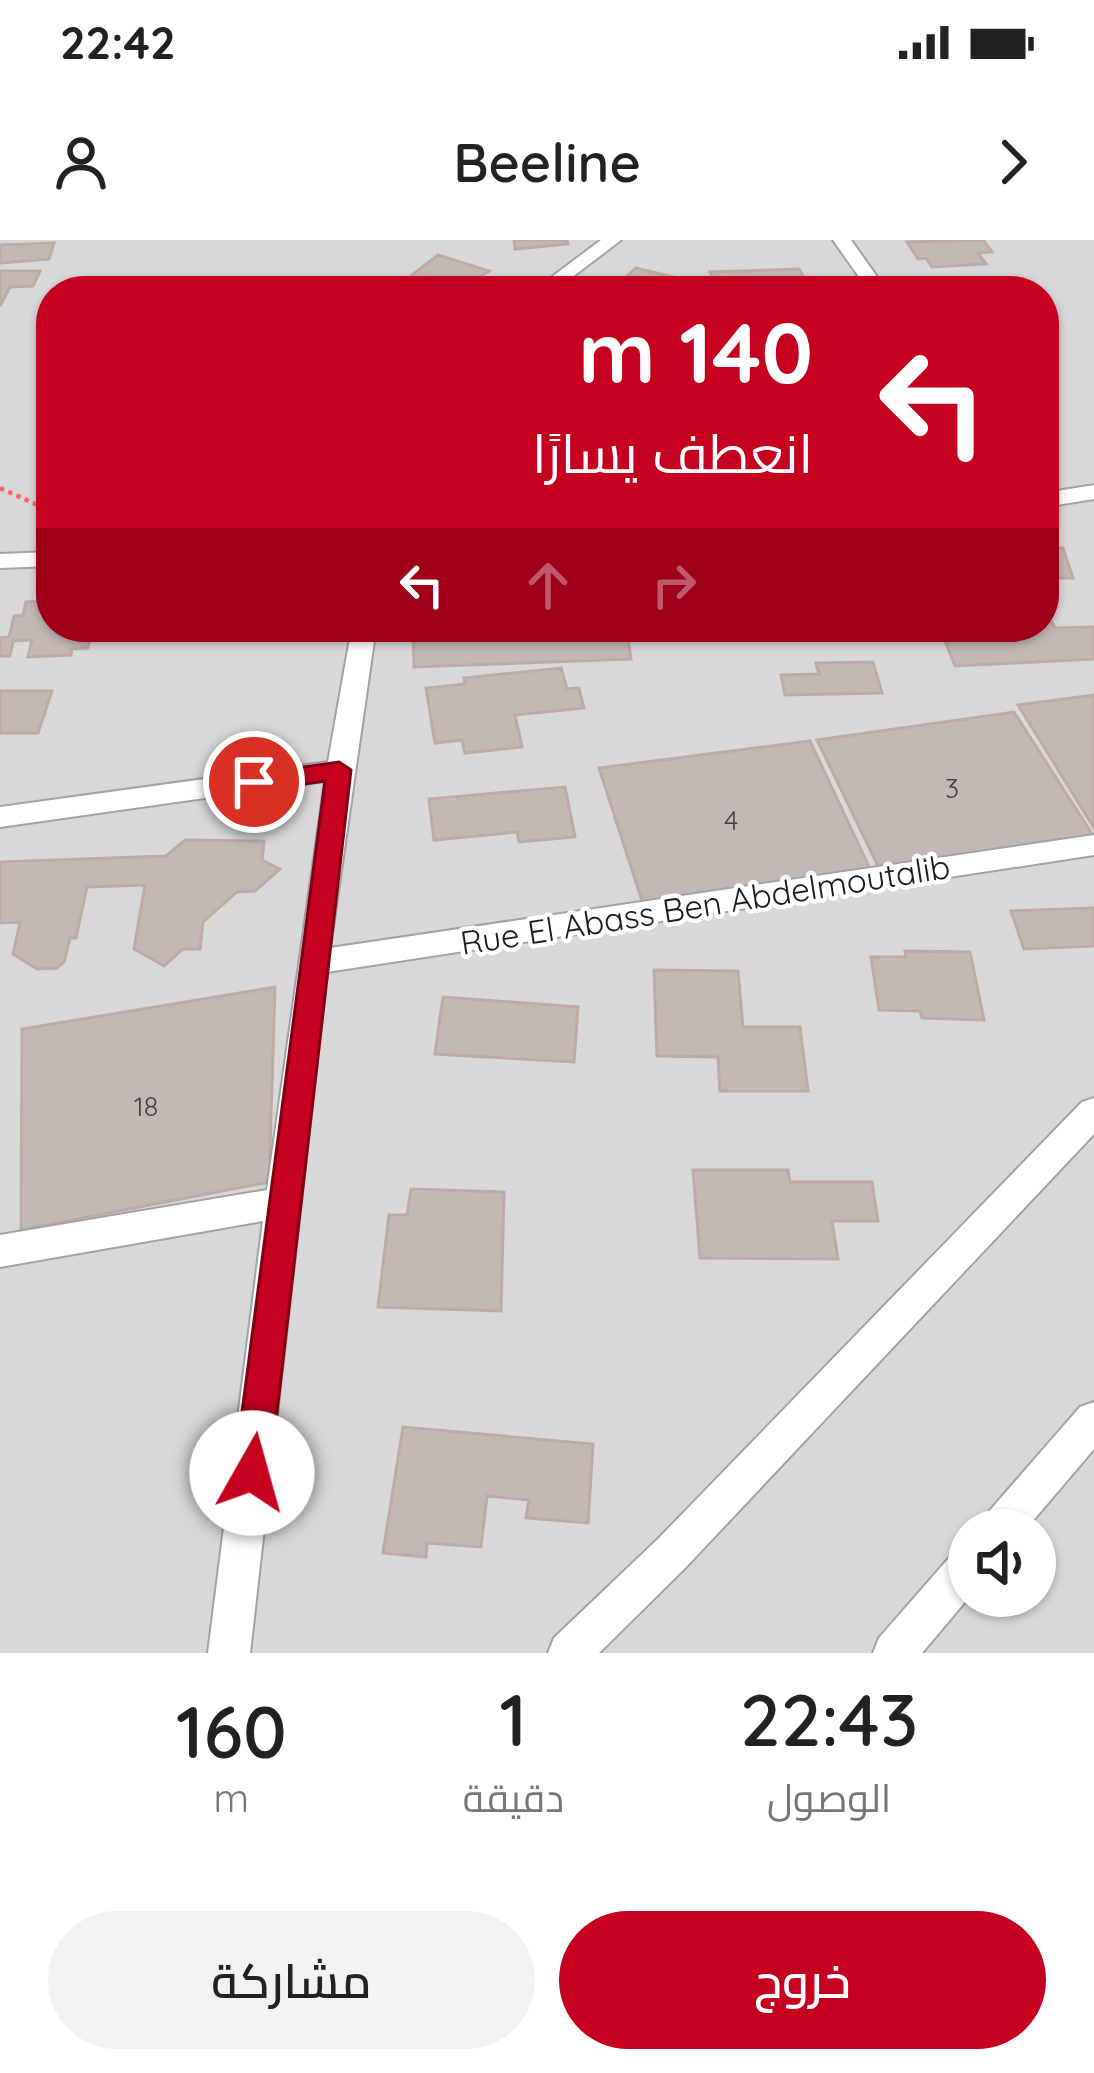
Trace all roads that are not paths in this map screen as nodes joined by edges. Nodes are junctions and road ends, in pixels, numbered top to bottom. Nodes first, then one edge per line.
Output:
1 (612, 240) edge
2 (842, 240) edge
3 (563, 276) edge
4 (867, 276) edge
5 (1094, 492) edge
6 (1059, 498) edge
7 (36, 560) edge
8 (0, 561) edge
9 (361, 642) edge
10 (339, 770) junction
11 (0, 817) edge
12 (1094, 845) edge
13 (315, 962) junction
14 (1094, 1112) edge
15 (286, 1202) junction
16 (0, 1251) edge
17 (1094, 1420) edge
18 (1017, 1509) edge
19 (948, 1590) edge
20 (229, 1653) edge
21 (569, 1653) edge
22 (894, 1653) edge

1 - 3 street
2 - 4 street
5 - 6 street
7 - 8 street
9 - 10 street
10 - 11 street
10 - 13 street
12 - 13 street, Rue El Abass Ben Abdelmoutalib
13 - 15 street
14 - 21 street
15 - 16 street
15 - 20 street
17 - 18 street
19 - 22 street

